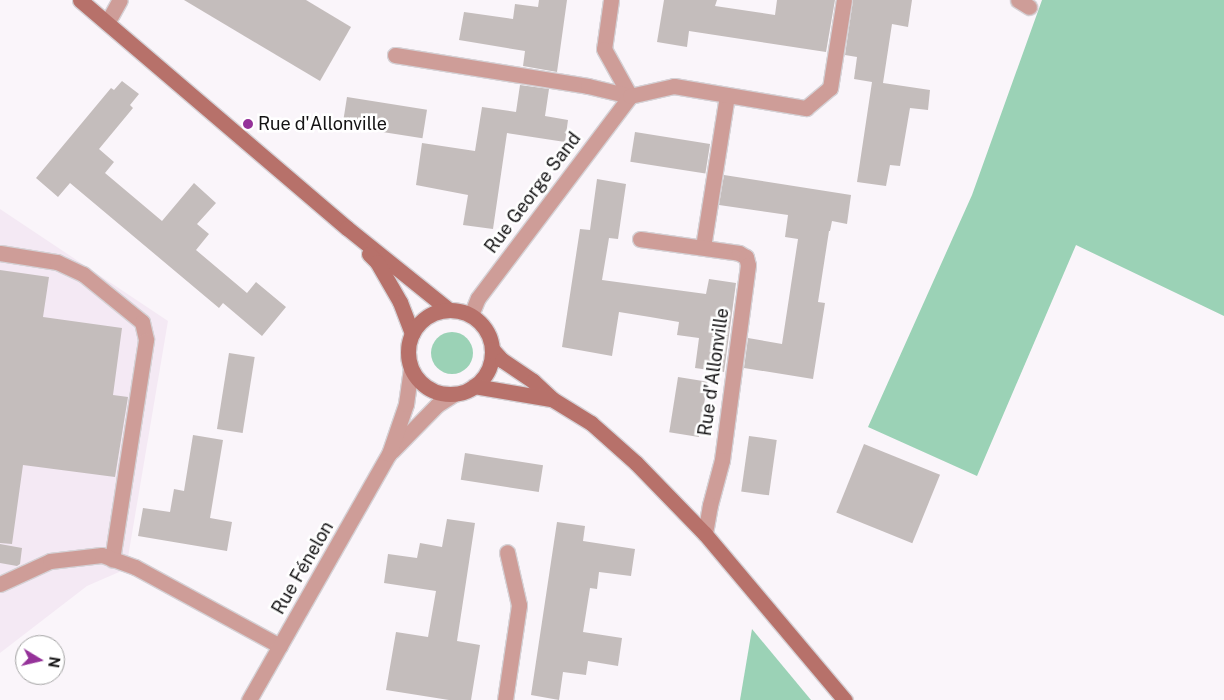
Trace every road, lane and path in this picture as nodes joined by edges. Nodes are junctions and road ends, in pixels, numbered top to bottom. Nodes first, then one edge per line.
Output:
1 (80, 0) edge
2 (120, 0) edge
3 (611, 0) edge
4 (844, 0) edge
5 (107, 23) junction
6 (395, 55) dead end
7 (727, 95) junction
8 (630, 96) junction
9 (346, 228) junction
10 (640, 239) dead end
11 (703, 247) junction
12 (0, 253) edge
13 (449, 310) junction
14 (471, 315) junction
15 (412, 334) junction
16 (492, 349) junction
17 (411, 368) junction
18 (474, 386) junction
19 (454, 394) junction
20 (552, 399) junction
21 (389, 454) junction
22 (705, 534) junction
23 (507, 552) dead end
24 (112, 559) junction
25 (0, 584) edge
26 (280, 646) junction
27 (249, 700) edge
28 (505, 700) edge
29 (845, 700) edge

1 - 5 main road
2 - 5 street
3 - 8 street
4 - 7 street
5 - 9 main road
6 - 8 street
7 - 8 street
7 - 11 street
8 - 14 street, Rue George Sand
9 - 13 main road
9 - 15 main road
10 - 11 street
11 - 22 street, Rue d'Allonville
12 - 24 street
13 - 14 main road
13 - 15 main road
14 - 16 main road
15 - 17 main road
16 - 18 main road
16 - 20 main road
17 - 19 main road
17 - 21 street, Rue Fénelon
18 - 19 main road
18 - 20 main road
19 - 21 street, Rue Fénelon
20 - 22 main road
21 - 26 street, Rue Fénelon
22 - 29 main road
23 - 28 street
24 - 25 street
24 - 26 street
26 - 27 street, Rue Fénelon

